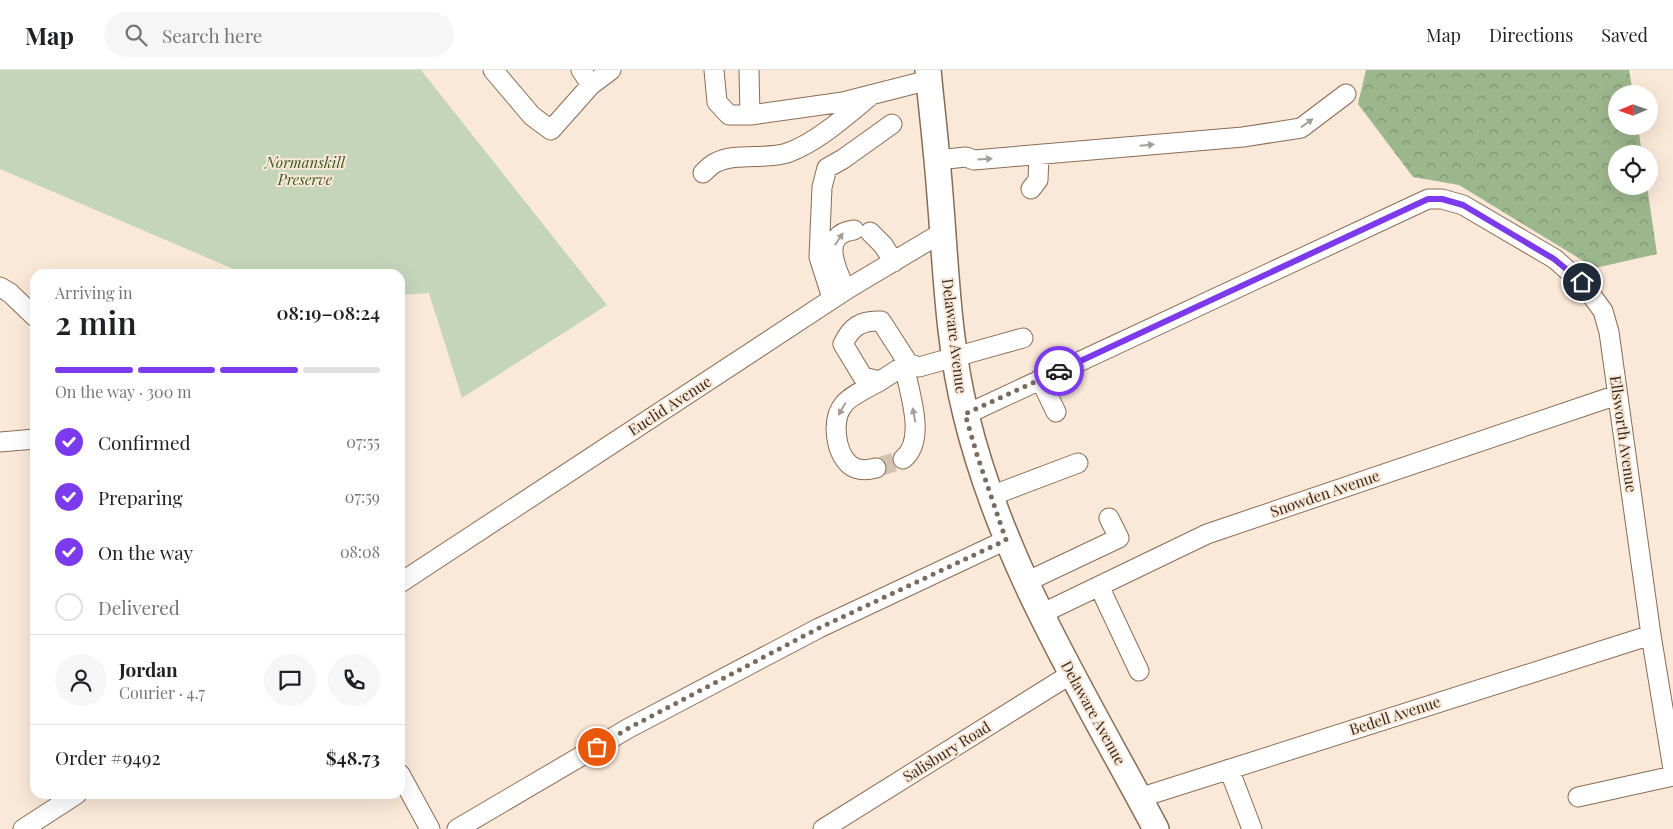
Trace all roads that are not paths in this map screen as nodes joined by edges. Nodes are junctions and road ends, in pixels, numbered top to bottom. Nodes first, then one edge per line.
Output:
1 (493, 70) edge
2 (611, 70) edge
3 (714, 70) edge
4 (749, 70) edge
5 (928, 75) edge
6 (586, 78) edge
7 (872, 94) junction
8 (1346, 94) dead end
9 (750, 115) junction
10 (892, 124) dead end
11 (1039, 155) junction
12 (937, 160) junction
13 (703, 172) dead end
14 (1031, 189) dead end
15 (943, 232) junction
16 (894, 262) junction
17 (0, 287) edge
18 (839, 294) junction
19 (30, 312) edge
20 (1023, 338) dead end
21 (955, 356) junction
22 (906, 364) junction
23 (1040, 379) junction
24 (880, 380) junction
25 (1617, 395) junction
26 (1056, 412) dead end
27 (965, 414) junction
28 (30, 439) edge
29 (0, 442) edge
30 (904, 459) tunnel mouth
31 (1078, 463) dead end
32 (876, 468) tunnel mouth
33 (991, 496) junction
34 (1109, 518) dead end
35 (1006, 540) junction
36 (405, 580) edge
37 (1026, 582) junction
38 (1099, 586) junction
39 (1041, 614) junction
40 (1651, 635) junction
41 (1139, 672) dead end
42 (1071, 674) junction
43 (1228, 769) junction
44 (1673, 769) edge
45 (1673, 776) edge
46 (405, 783) edge
47 (1578, 797) dead end
48 (1140, 798) junction
49 (69, 799) edge
50 (23, 829) edge
51 (430, 829) edge
52 (457, 829) edge
53 (823, 829) edge
54 (1156, 829) edge
55 (1252, 829) edge

1 - 6 street
2 - 6 street
3 - 9 street
4 - 9 street
5 - 7 street
5 - 12 main road, Delaware Avenue
7 - 9 street
7 - 13 street
11 -> 8 street
10 - 18 street
12 -> 11 street
11 - 14 street
12 - 15 main road, Delaware Avenue
15 - 16 street, Euclid Avenue
15 - 21 main road, Delaware Avenue
16 - 18 street, Euclid Avenue
18 -> 16 street
17 - 19 street
18 - 36 street, Euclid Avenue
20 - 21 street
21 - 22 street
21 - 27 main road, Delaware Avenue
22 - 24 street
22 - 24 street
30 -> 22 street
23 - 25 street, Ellsworth Avenue
23 - 26 street
23 - 27 street
24 -> 32 street
25 - 38 street, Snowden Avenue
25 - 40 street, Ellsworth Avenue
27 - 33 main road, Delaware Avenue
28 - 29 street
31 - 33 street
33 - 35 main road, Delaware Avenue
34 - 37 street
35 - 37 main road, Delaware Avenue
35 - 52 street
37 - 39 main road, Delaware Avenue
38 - 39 street, Snowden Avenue
38 - 41 street
39 - 42 main road, Delaware Avenue
40 - 43 street, Bedell Avenue
40 - 44 street, Ellsworth Avenue
42 - 48 main road, Delaware Avenue
42 - 53 street, Salisbury Road
43 - 48 street, Bedell Avenue
43 - 55 street
45 - 47 street
46 - 51 street
48 - 54 main road, Delaware Avenue
49 - 50 street

